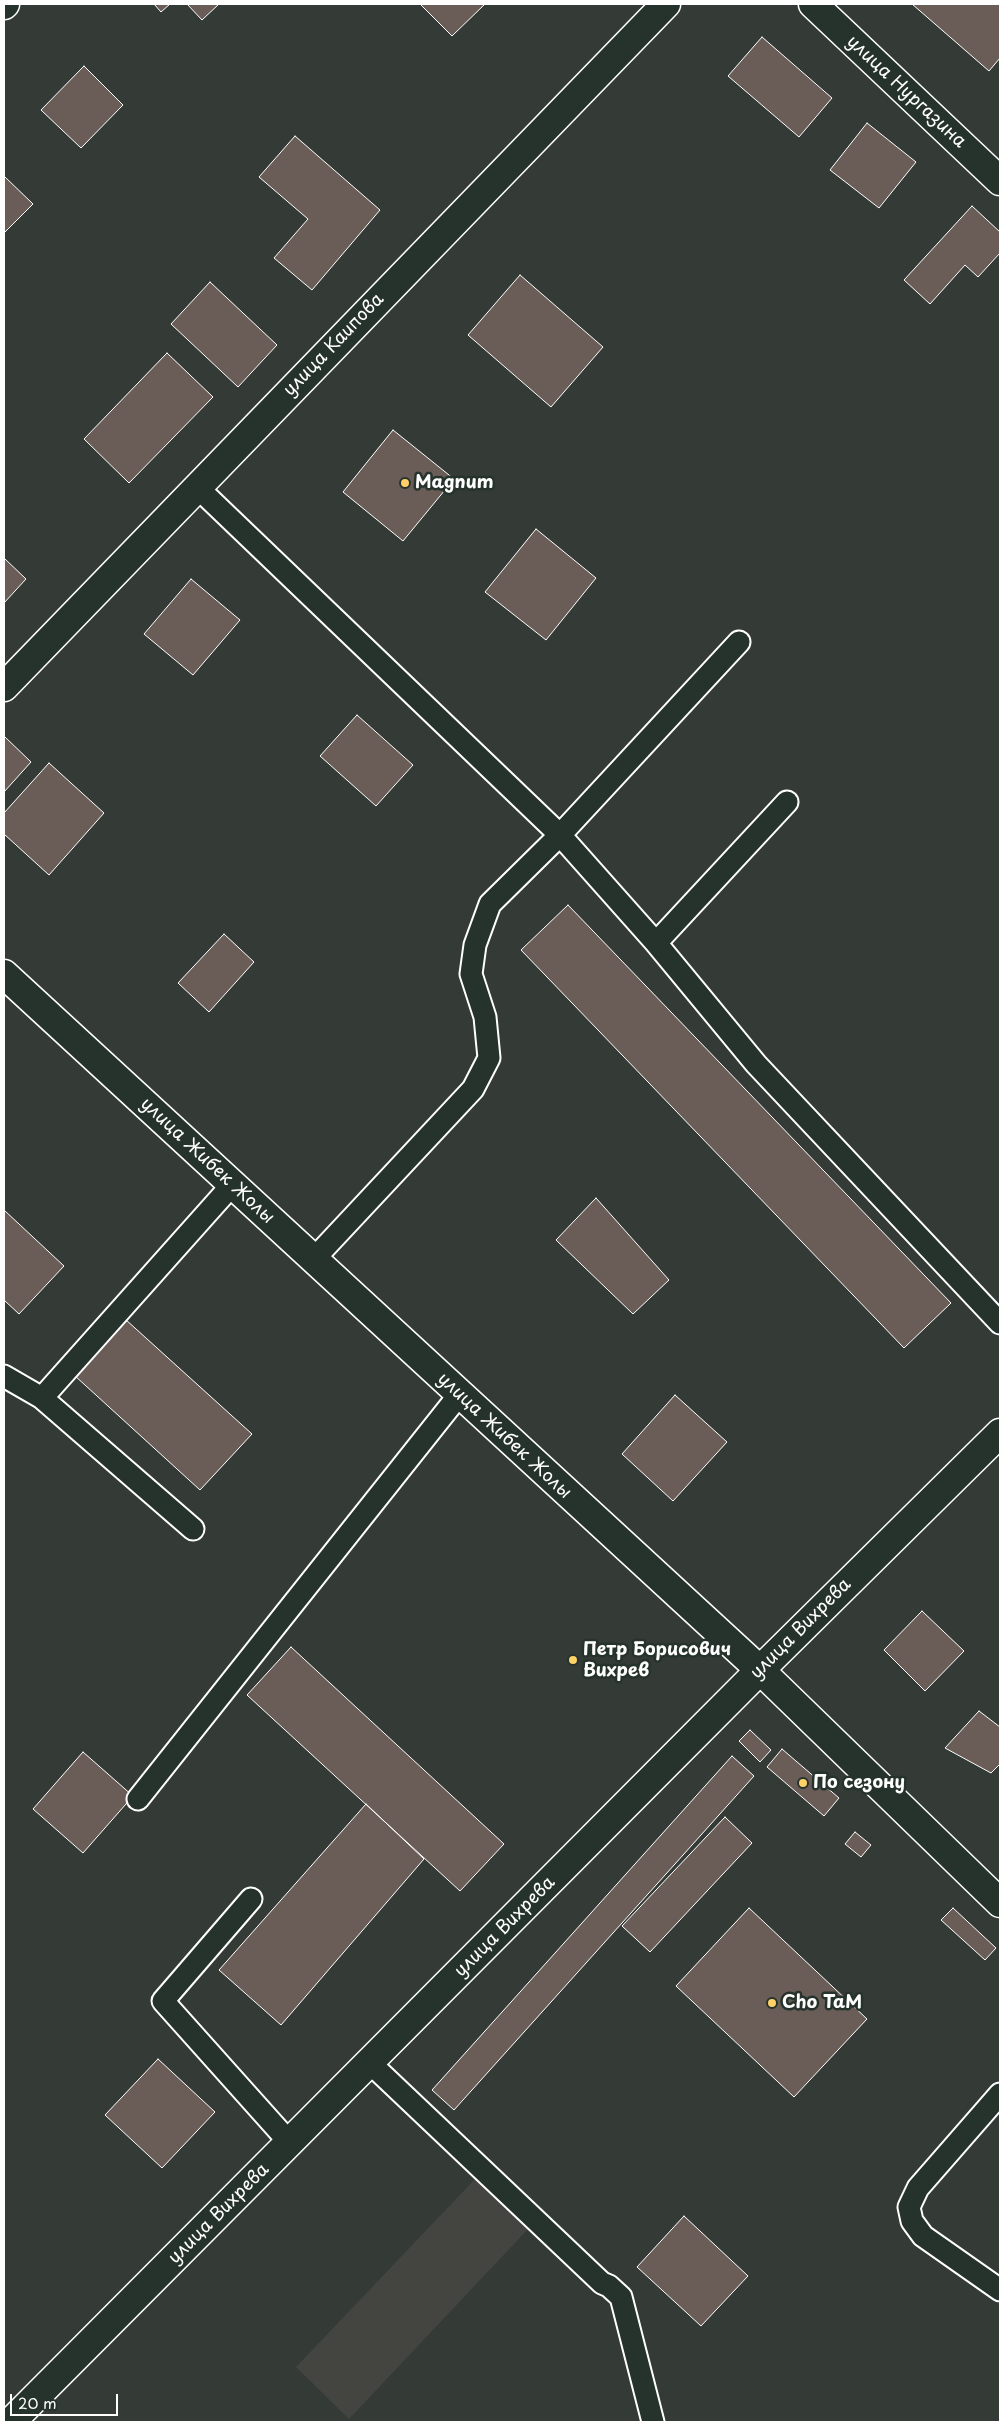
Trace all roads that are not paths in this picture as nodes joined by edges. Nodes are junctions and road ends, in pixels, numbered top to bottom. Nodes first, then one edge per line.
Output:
1 (666, 4) edge
2 (813, 4) edge
3 (1000, 181) edge
4 (197, 487) junction
5 (739, 642) dead end
6 (4, 687) edge
7 (787, 802) dead end
8 (560, 835) junction
9 (656, 943) junction
10 (4, 974) edge
11 (232, 1185) junction
12 (314, 1260) junction
13 (1000, 1323) edge
14 (4, 1376) edge
15 (459, 1395) junction
16 (42, 1398) junction
17 (1000, 1433) edge
18 (192, 1529) dead end
19 (760, 1670) junction
20 (138, 1798) dead end
21 (251, 1899) dead end
22 (1000, 1903) edge
23 (370, 2062) junction
24 (1000, 2094) edge
25 (290, 2143) junction
26 (1000, 2290) edge
27 (11, 2422) edge
28 (653, 2422) edge

1 - 4 street, улица Каипова
2 - 3 street, улица Нургазина
4 - 6 street, улица Каипова
4 - 8 lane
5 - 8 lane
7 - 9 lane
8 - 9 lane
8 - 12 lane
9 - 13 lane
10 - 11 street, улица Жибек Жолы
11 - 12 street, улица Жибек Жолы
11 - 16 lane
12 - 15 street, улица Жибек Жолы
14 - 16 lane
15 - 19 street, улица Жибек Жолы
15 - 20 lane
16 - 18 lane
17 - 19 street, улица Вихрева
19 - 22 street, улица Жибек Жолы
19 - 23 street, улица Вихрева
21 - 25 lane
23 - 25 street, улица Вихрева
23 - 28 lane
24 - 26 lane
25 - 27 street, улица Вихрева

